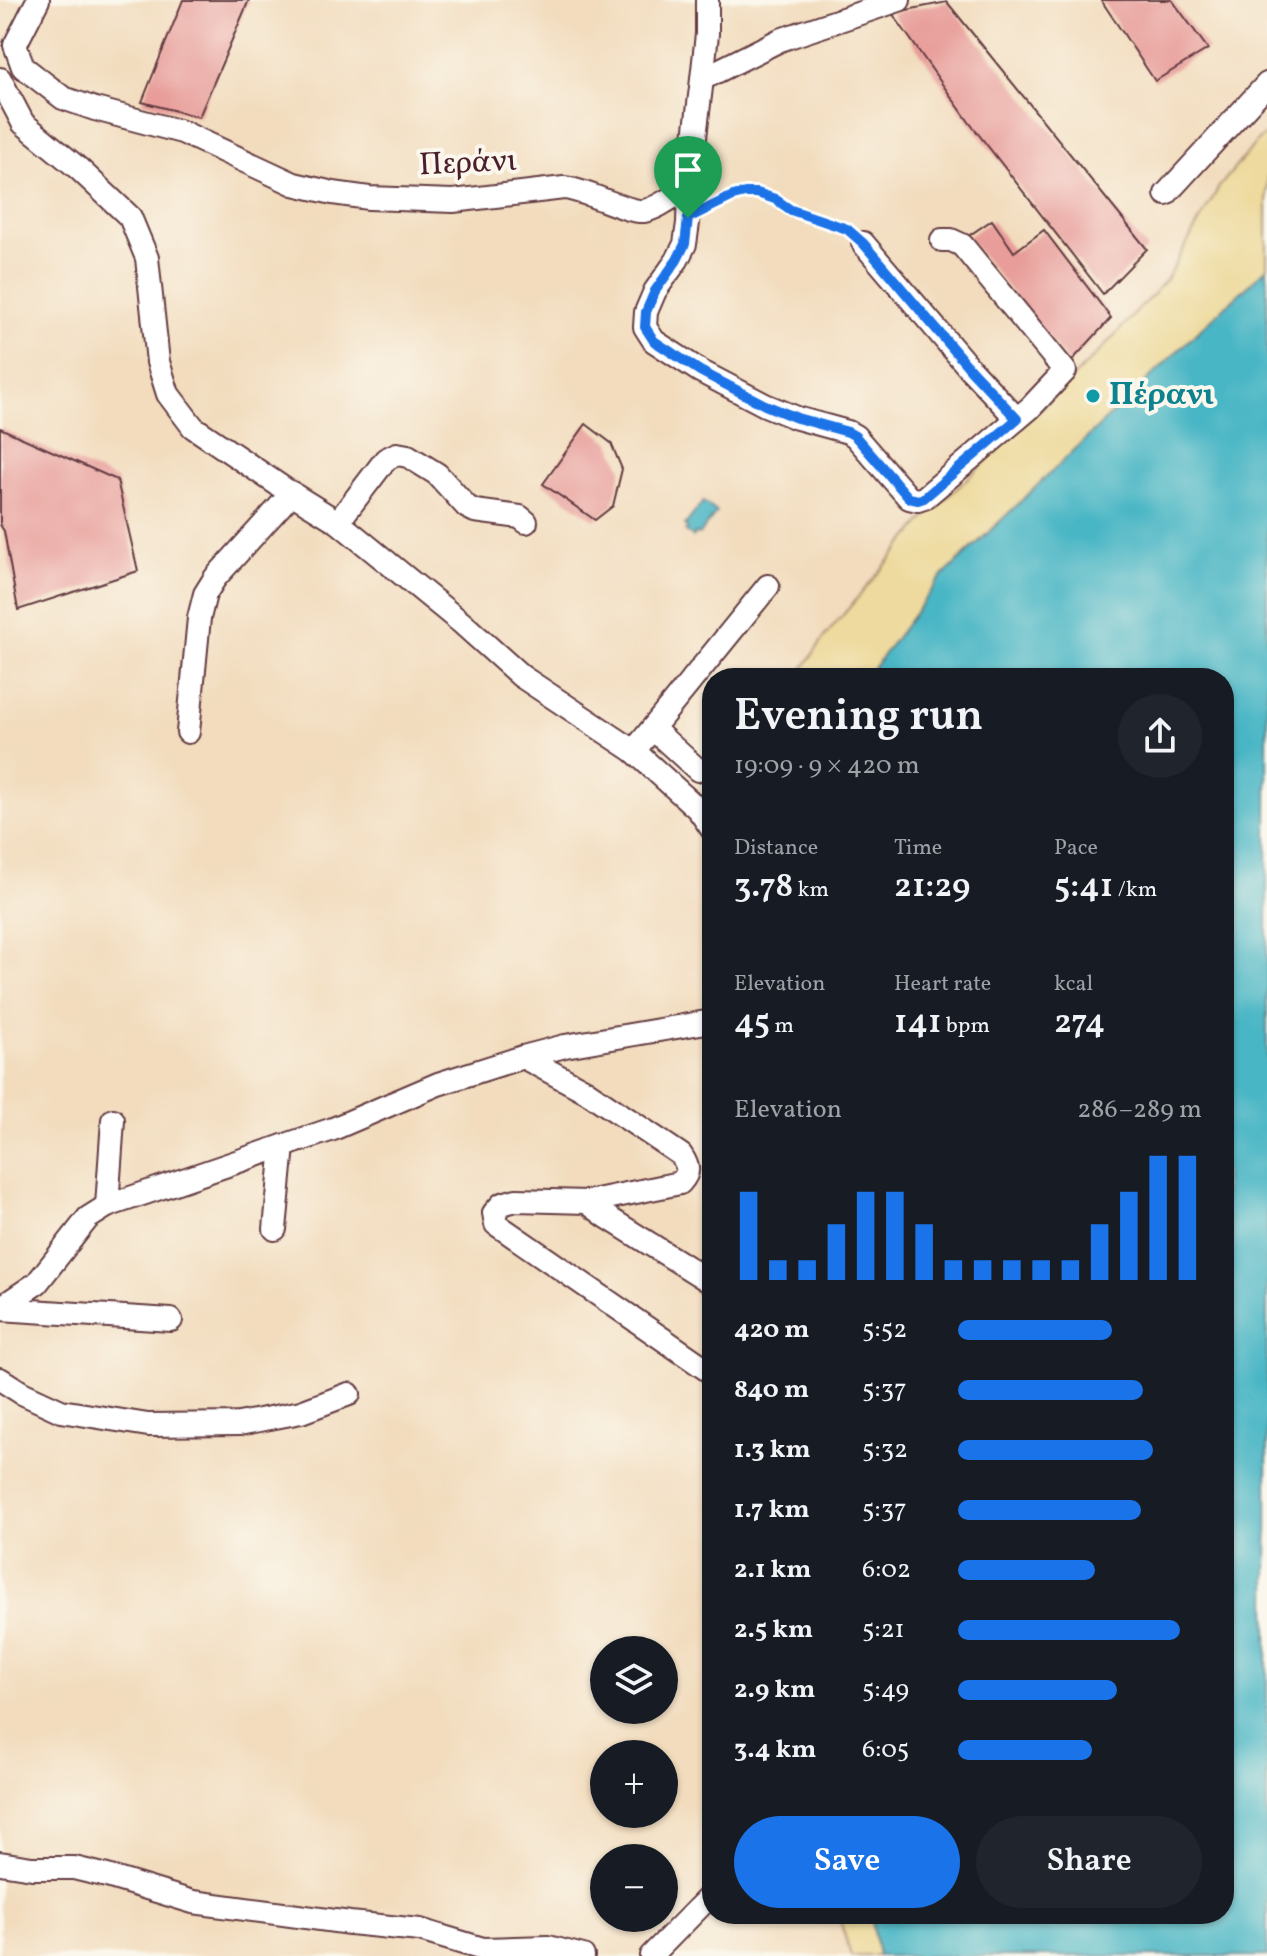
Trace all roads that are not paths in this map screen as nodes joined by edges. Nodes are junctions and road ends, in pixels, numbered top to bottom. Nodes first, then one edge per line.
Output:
1 (38, 0) edge
2 (707, 0) edge
3 (899, 0) edge
4 (8, 45) edge
5 (0, 79) edge
6 (702, 79) junction
7 (1267, 84) edge
8 (689, 187) junction
9 (1166, 194) dead end
10 (942, 240) dead end
11 (863, 243) road end
12 (1017, 419) junction
13 (292, 493) junction
14 (338, 522) junction
15 (526, 522) dead end
16 (768, 586) dead end
17 (702, 668) edge
18 (702, 668) edge
19 (653, 729) junction
20 (188, 732) dead end
21 (634, 751) junction
22 (698, 770) dead end
23 (702, 815) edge
24 (702, 1023) edge
25 (523, 1057) junction
26 (113, 1120) dead end
27 (283, 1146) junction
28 (587, 1202) junction
29 (107, 1206) junction
30 (275, 1229) dead end
31 (702, 1277) edge
32 (0, 1309) edge
33 (171, 1320) dead end
34 (702, 1366) edge
35 (0, 1379) edge
36 (349, 1394) dead end
37 (0, 1863) edge
38 (702, 1904) edge
39 (583, 1956) edge
40 (651, 1956) edge

1 - 4 street, Περάνι
2 - 6 street
3 - 6 street
4 - 8 street, Περάνι
5 - 13 street
6 - 8 street
7 - 9 street
8 - 12 street
10 - 12 street
11 - 12 street
13 - 14 street
13 - 20 street
14 - 15 street
14 - 21 street
16 - 18 street
17 - 19 street
19 - 21 street
19 - 22 street
21 - 23 street
24 - 25 street
25 - 27 street
25 - 28 street
26 - 29 street
27 - 29 street
27 - 30 street
28 - 31 street
28 - 34 street
29 - 32 street
32 - 33 street
35 - 36 street
37 - 39 street
38 - 40 street

